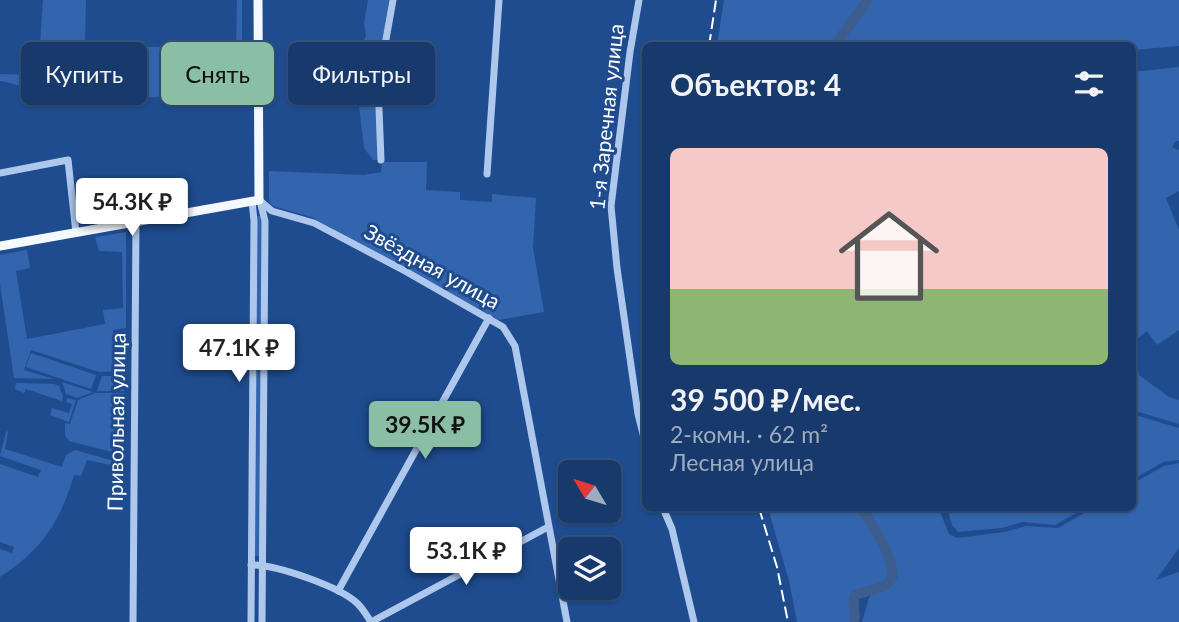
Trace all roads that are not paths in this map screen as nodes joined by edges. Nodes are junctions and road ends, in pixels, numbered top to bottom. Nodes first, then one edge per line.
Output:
1 (258, 0) edge
2 (393, 0) edge
3 (499, 0) edge
4 (639, 0) edge
5 (381, 160) dead end
6 (0, 173) edge
7 (487, 174) dead end
8 (256, 201) junction
9 (136, 222) junction
10 (76, 233) junction
11 (0, 246) edge
12 (489, 318) junction
13 (642, 423) edge
14 (664, 511) edge
15 (548, 527) junction
16 (251, 565) junction
17 (263, 565) junction
18 (338, 591) junction
19 (132, 622) edge
20 (251, 622) edge
21 (262, 622) edge
22 (371, 622) edge
23 (567, 622) edge
24 (694, 622) edge

1 - 8 main road
2 - 5 street
3 - 7 street
4 - 13 street, 1-я Заречная улица
6 - 10 street
8 - 9 main road
8 - 12 street, Звёздная улица
8 - 16 street
8 - 17 street
9 - 10 main road
9 - 19 street, Привольная улица
10 - 11 main road
12 - 15 street, Звёздная улица
12 - 18 street
14 - 24 street
15 - 22 street
15 - 23 street, Звёздная улица
16 - 17 street
16 - 20 street
17 - 18 street
17 - 21 street
18 - 22 street

